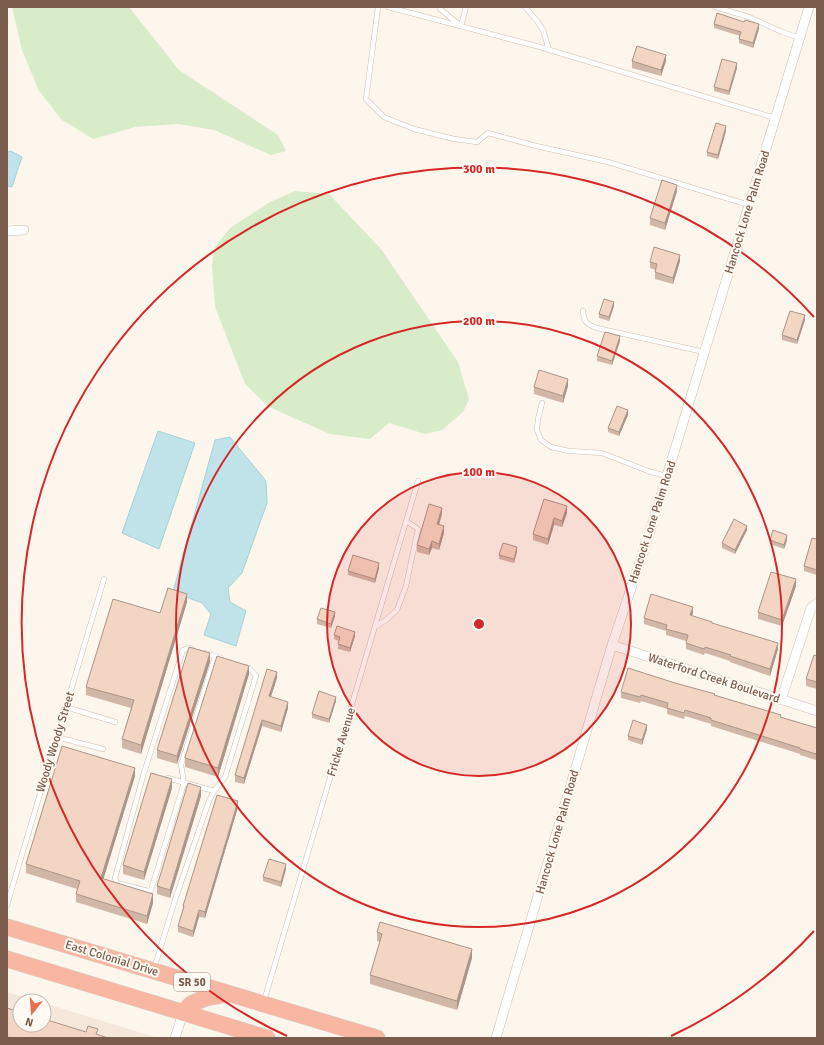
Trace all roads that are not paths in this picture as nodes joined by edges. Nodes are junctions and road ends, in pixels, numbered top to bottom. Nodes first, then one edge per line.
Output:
1 (378, 7) edge
2 (388, 7) edge
3 (440, 7) edge
4 (466, 7) edge
5 (525, 7) edge
6 (715, 7) edge
7 (809, 7) edge
8 (461, 26) junction
9 (800, 38) junction
10 (549, 50) junction
11 (775, 118) junction
12 (749, 205) junction
13 (24, 230) dead end
14 (7, 231) edge
15 (583, 311) dead end
16 (704, 352) junction
17 (542, 403) dead end
18 (666, 476) junction
19 (418, 481) dead end
20 (406, 521) junction
21 (104, 579) dead end
22 (817, 603) edge
23 (375, 627) junction
24 (612, 645) junction
25 (196, 650) edge
26 (203, 652) edge
27 (215, 656) junction
28 (229, 661) edge
29 (243, 666) edge
30 (781, 700) junction
31 (66, 707) junction
32 (817, 711) edge
33 (115, 722) dead end
34 (57, 737) junction
35 (103, 749) dead end
36 (145, 772) junction
37 (151, 774) edge
38 (164, 777) edge
39 (184, 783) junction
40 (214, 791) junction
41 (7, 905) edge
42 (7, 926) edge
43 (7, 959) edge
44 (154, 970) junction
45 (231, 994) junction
46 (264, 1004) junction
47 (183, 1013) junction
48 (175, 1038) edge
49 (267, 1038) edge
50 (377, 1038) edge
51 (496, 1038) edge

1 - 12 lane
2 - 8 lane
3 - 8 lane
4 - 8 lane
5 - 10 lane
6 - 9 lane
7 - 9 street, Hancock Lone Palm Road
8 - 10 lane
9 - 11 street, Hancock Lone Palm Road
10 - 11 lane
11 - 12 street, Hancock Lone Palm Road
12 - 16 street, Hancock Lone Palm Road
13 - 14 street
15 - 16 lane
16 - 18 street, Hancock Lone Palm Road
17 - 18 lane
18 - 24 street, Hancock Lone Palm Road
19 - 20 lane, Fricke Avenue
20 - 23 lane, Fricke Avenue
20 - 23 lane
21 - 31 lane, Woody Woody Street
22 - 30 street
23 - 46 lane, Fricke Avenue
24 - 30 street, Waterford Creek Boulevard
24 - 51 street, Hancock Lone Palm Road
25 - 36 lane
26 - 27 lane
27 - 28 lane
27 - 39 lane
29 - 40 lane
30 - 32 street, Waterford Creek Boulevard
31 - 33 lane
31 - 34 lane, Woody Woody Street
34 - 35 lane
34 - 41 lane, Woody Woody Street
36 - 37 lane
36 - 39 lane
38 - 39 lane
39 - 40 lane
40 - 44 lane
42 - 44 highway, East Colonial Drive / SR 50
43 - 47 highway
44 - 45 highway, East Colonial Drive / SR 50
45 - 46 highway, East Colonial Drive / SR 50
45 - 47 highway
46 - 50 highway, East Colonial Drive / SR 50
47 - 48 street
47 - 49 highway

